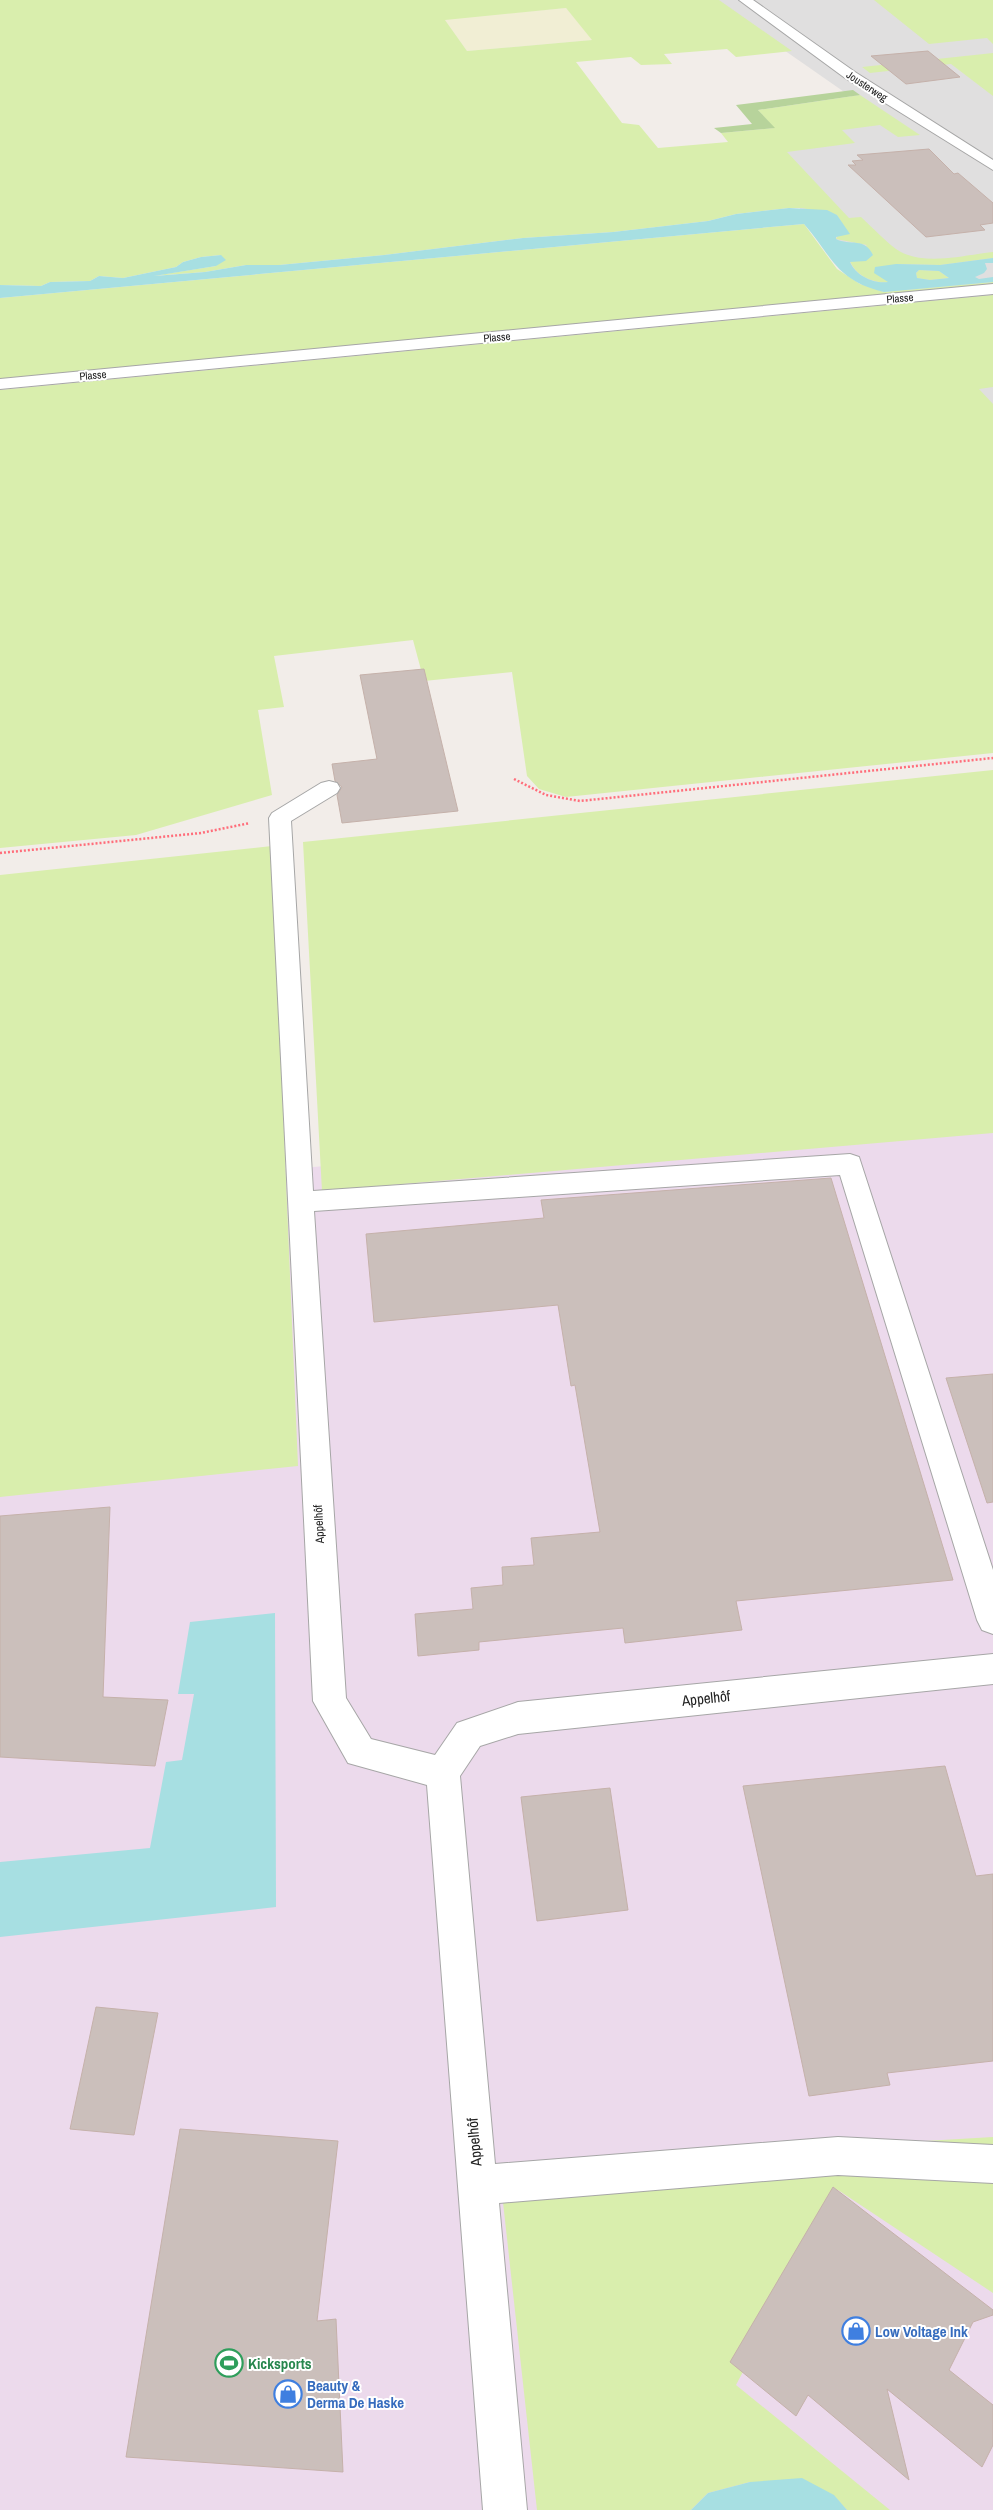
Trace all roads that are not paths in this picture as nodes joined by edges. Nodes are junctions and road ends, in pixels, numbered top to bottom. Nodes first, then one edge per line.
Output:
1 (745, 0) edge
2 (993, 166) edge
3 (993, 290) edge
4 (0, 384) edge
5 (329, 788) dead end
6 (300, 1202) junction
7 (993, 1620) edge
8 (993, 1669) edge
9 (443, 1773) junction
10 (993, 2164) edge
11 (478, 2186) junction
12 (505, 2510) edge

1 - 2 street, Jousterweg
3 - 4 street, Plasse
5 - 6 street, Appelhôf
6 - 7 street
6 - 9 street, Appelhôf
8 - 9 street, Appelhôf
9 - 11 street, Appelhôf
10 - 11 street
11 - 12 street, Appelhôf

